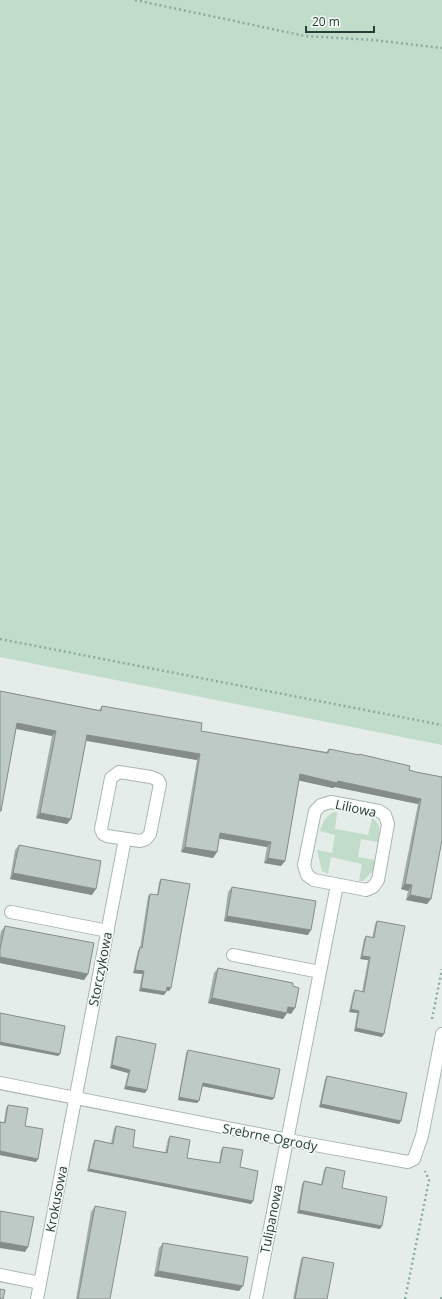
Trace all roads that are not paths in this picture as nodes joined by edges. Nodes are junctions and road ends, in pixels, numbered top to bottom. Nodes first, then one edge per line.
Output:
1 (125, 839) junction
2 (338, 885) junction
3 (11, 912) dead end
4 (108, 931) junction
5 (233, 955) dead end
6 (320, 972) junction
7 (442, 1034) edge
8 (0, 1083) edge
9 (75, 1099) junction
10 (287, 1140) junction
11 (0, 1275) edge
12 (40, 1283) junction
13 (37, 1299) edge
14 (256, 1299) edge

1 - 1 street
1 - 4 street, Storczykowa
2 - 2 street, Liliowa
2 - 6 street
3 - 4 street
4 - 9 street, Storczykowa
5 - 6 street
6 - 10 street
7 - 10 street, Srebrne Ogrody
8 - 9 street, Srebrne Ogrody
9 - 10 street, Srebrne Ogrody
9 - 12 street, Krokusowa
10 - 14 street, Tulipanowa
11 - 12 street
12 - 13 street, Krokusowa

